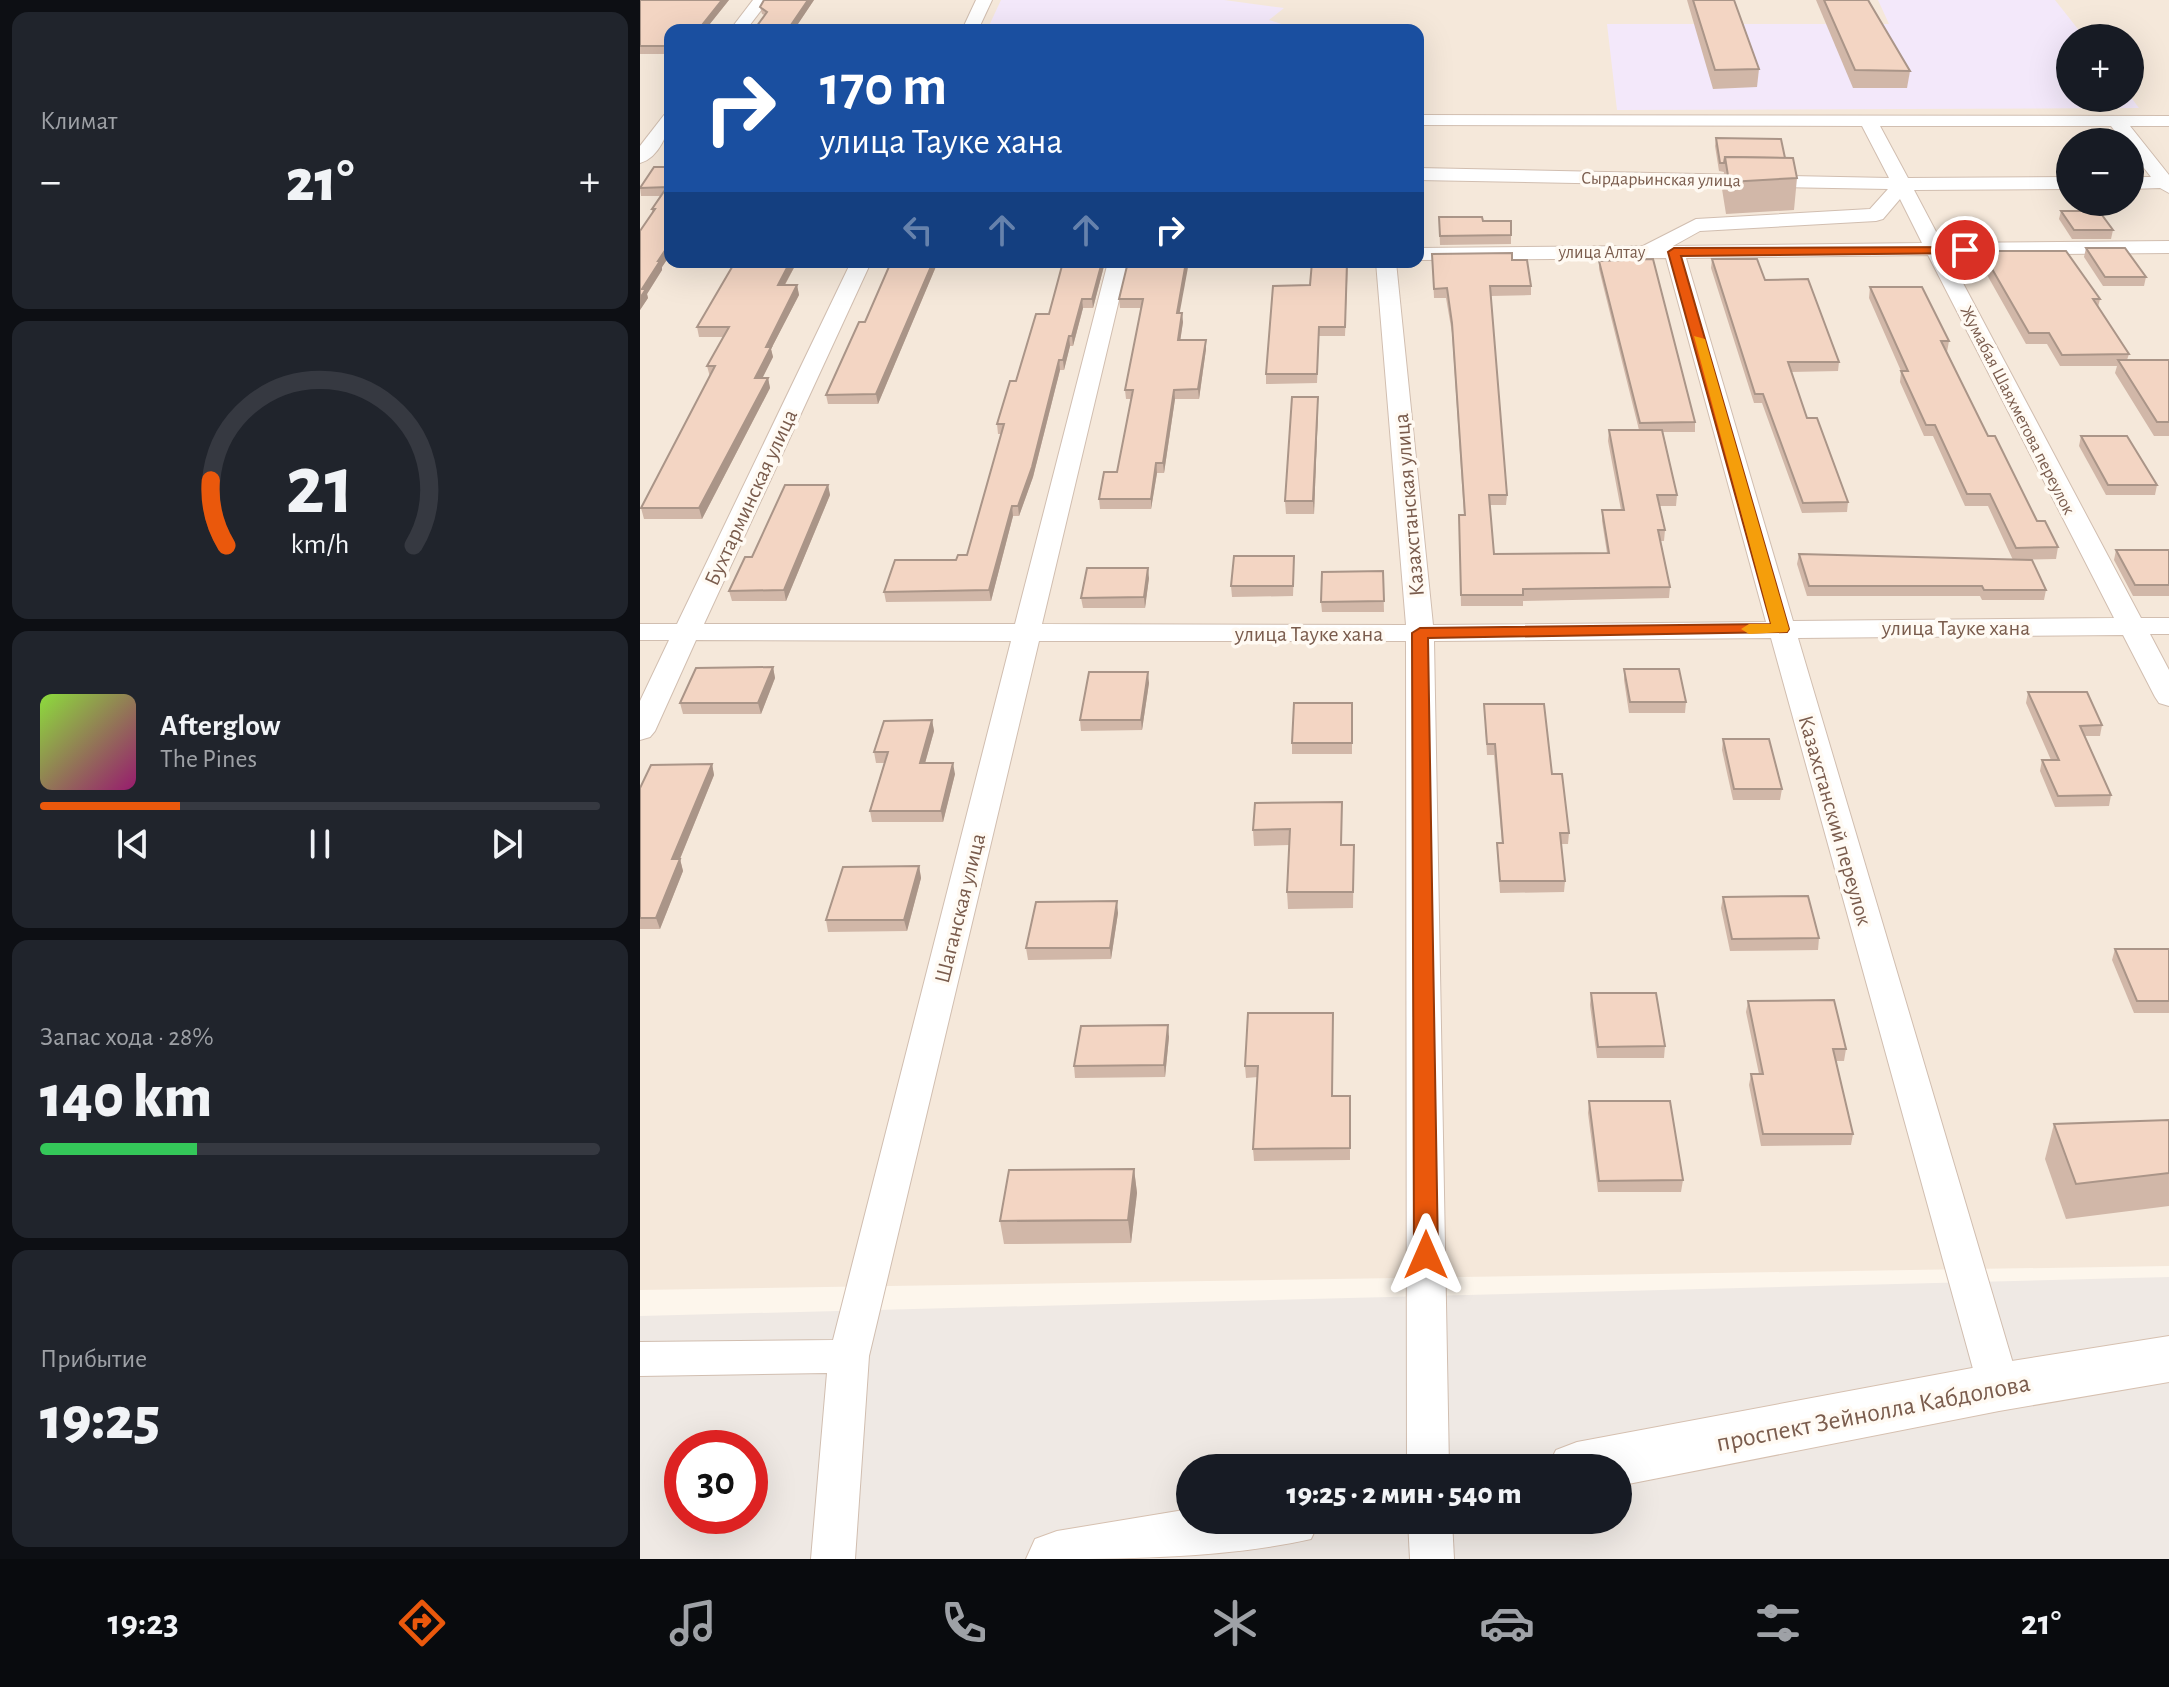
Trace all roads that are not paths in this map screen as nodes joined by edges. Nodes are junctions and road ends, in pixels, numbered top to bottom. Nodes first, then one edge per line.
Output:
1 (761, 0) edge
2 (984, 0) edge
3 (743, 24) edge
4 (973, 24) edge
5 (1424, 120) edge
6 (2116, 121) junction
7 (2169, 121) edge
8 (1869, 122) junction
9 (664, 130) edge
10 (645, 164) edge
11 (1424, 174) edge
12 (2056, 183) edge
13 (2144, 183) edge
14 (1903, 184) junction
15 (2168, 184) edge
16 (2169, 247) edge
17 (1936, 251) junction
18 (1660, 252) junction
19 (1424, 254) edge
20 (858, 268) edge
21 (1117, 268) edge
22 (1387, 268) edge
23 (2131, 626) junction
24 (2169, 626) edge
25 (1781, 629) junction
26 (640, 632) edge
27 (686, 632) junction
28 (1027, 633) junction
29 (1420, 633) junction
30 (2169, 697) edge
31 (640, 731) edge
32 (849, 1356) junction
33 (640, 1359) edge
34 (2169, 1359) edge
35 (1999, 1387) junction
36 (1428, 1454) edge
37 (1632, 1457) edge
38 (1206, 1534) edge
39 (1431, 1534) edge
40 (833, 1559) edge
41 (1057, 1559) edge
42 (1432, 1559) edge

1 - 3 street
2 - 4 street
5 - 8 street
6 - 7 street
6 - 8 street
6 - 15 street
8 - 14 street, Жумабая Шаяхметова переулок
9 - 10 street
11 - 14 street, Сырдарьинская улица
12 - 14 street
13 - 15 street
14 - 17 street, Жумабая Шаяхметова переулок
14 - 18 street
16 - 17 street, улица Алтау
17 - 18 street, улица Алтау
17 - 23 street, Жумабая Шаяхметова переулок
18 - 19 street, улица Алтау
18 - 25 street, Казахстанский переулок
20 - 27 street, Бухтарминская улица
21 - 28 street, Шаганская улица
22 - 29 street, Казахстанская улица
23 - 24 street, улица Тауке хана
23 - 25 street, улица Тауке хана
23 - 30 street, Жумабая Шаяхметова переулок
25 - 29 street, улица Тауке хана
25 - 35 street, Казахстанский переулок
26 - 27 street, улица Тауке хана
27 - 28 street, улица Тауке хана
27 - 31 street, Бухтарминская улица
28 - 29 street, улица Тауке хана
28 - 32 street, Шаганская улица
29 - 36 street, Казахстанская улица
32 - 33 street
32 - 40 street, Шаганская улица
34 - 35 main road, проспект Зейнолла Кабдолова
35 - 37 main road, проспект Зейнолла Кабдолова
38 - 41 main road
39 - 42 street

